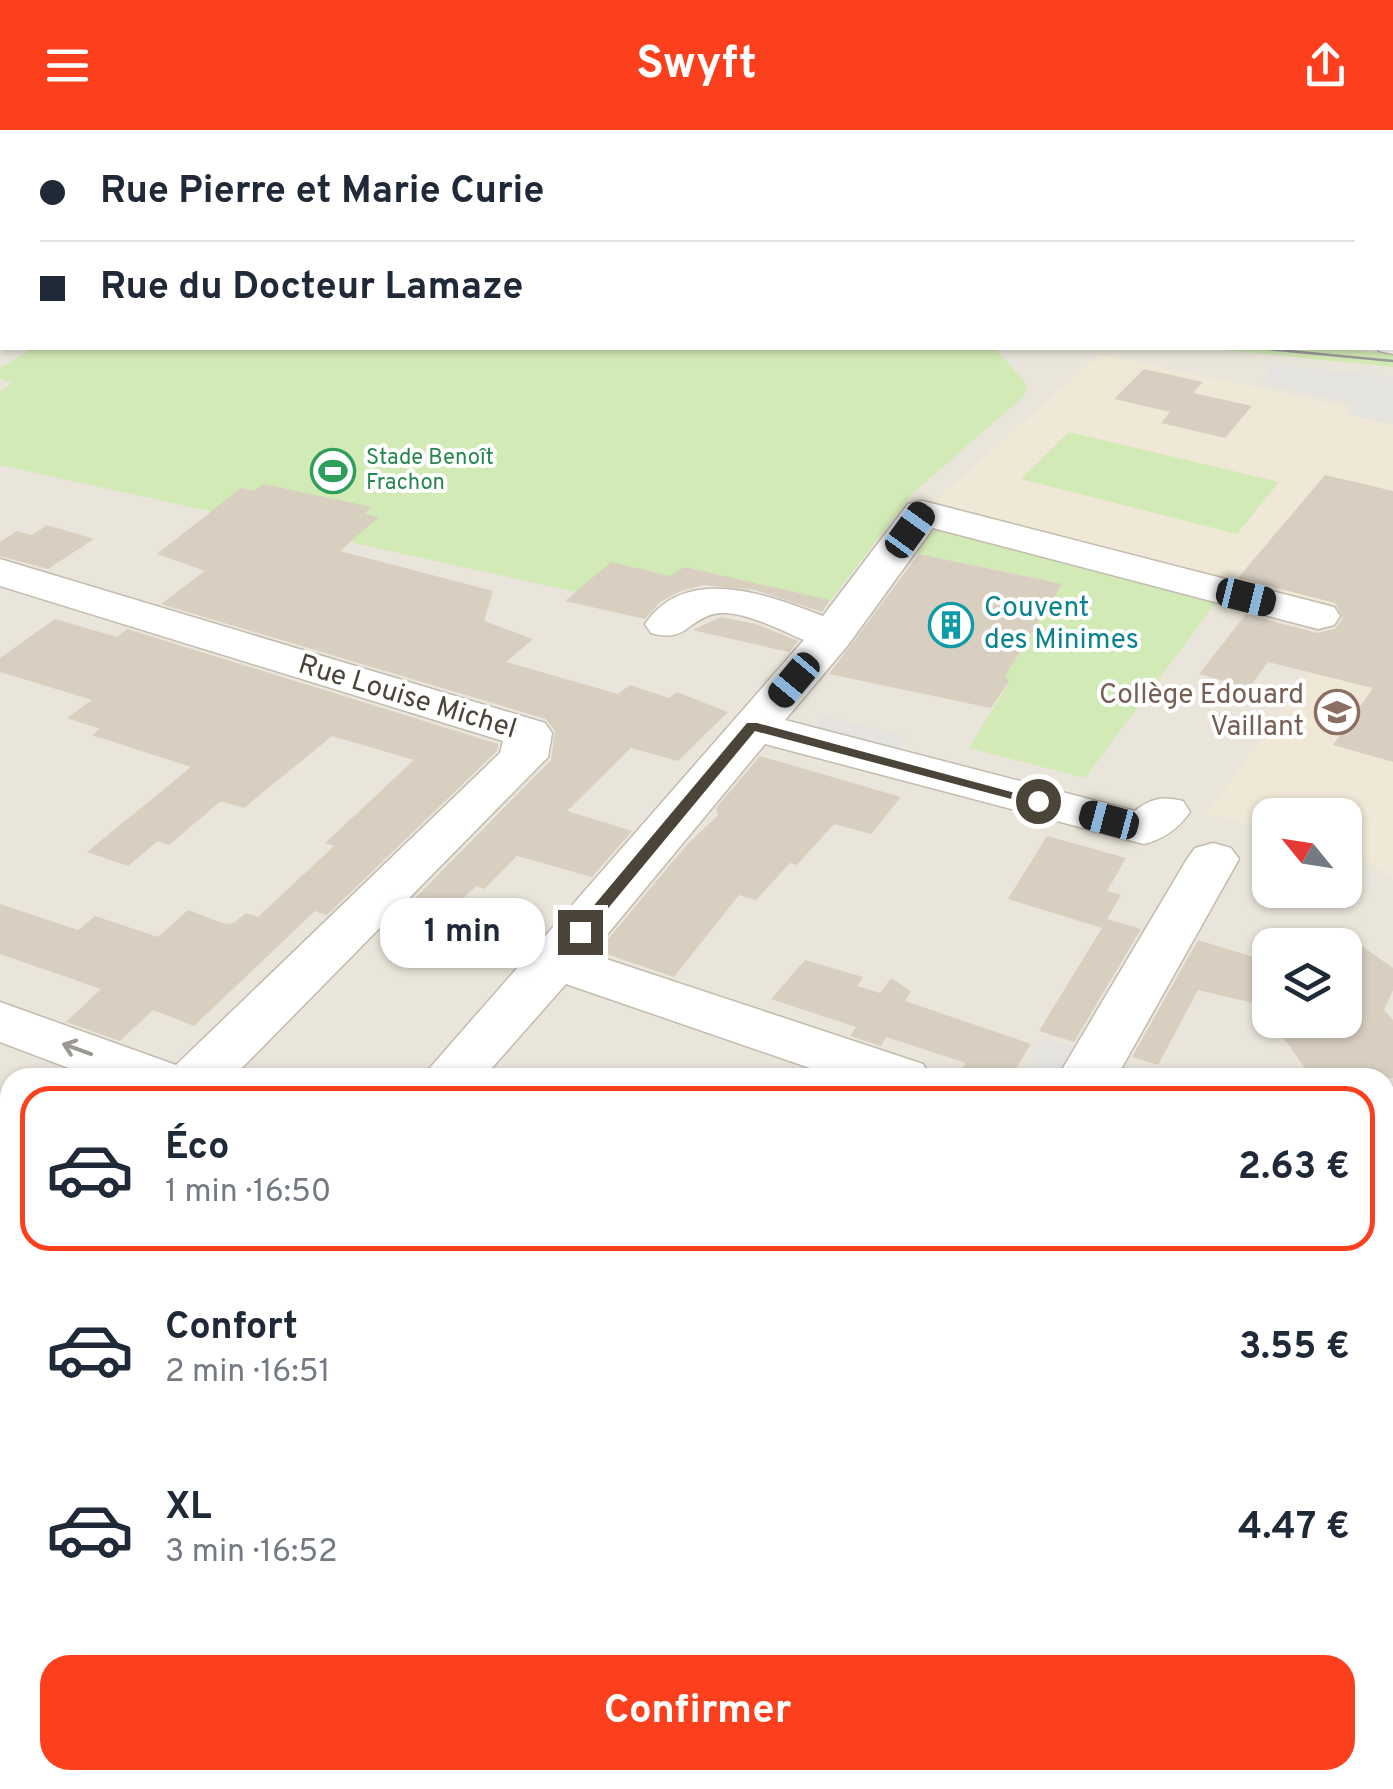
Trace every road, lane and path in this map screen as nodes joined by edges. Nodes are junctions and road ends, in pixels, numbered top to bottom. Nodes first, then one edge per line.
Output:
1 (0, 572) edge
2 (1318, 616) dead end
3 (667, 624) dead end
4 (832, 634) junction
5 (752, 726) junction
6 (1166, 812) dead end
7 (1213, 859) dead end
8 (556, 961) junction
9 (0, 1021) edge
10 (127, 1068) edge
11 (207, 1068) edge
12 (459, 1068) edge
13 (872, 1068) edge
14 (1092, 1068) edge

1 - 11 street, Rue Louise Michel
2 - 4 street
3 - 4 street
4 - 5 street
5 - 6 street
5 - 8 street
7 - 14 street
8 - 12 street
8 - 13 street
10 -> 9 street

